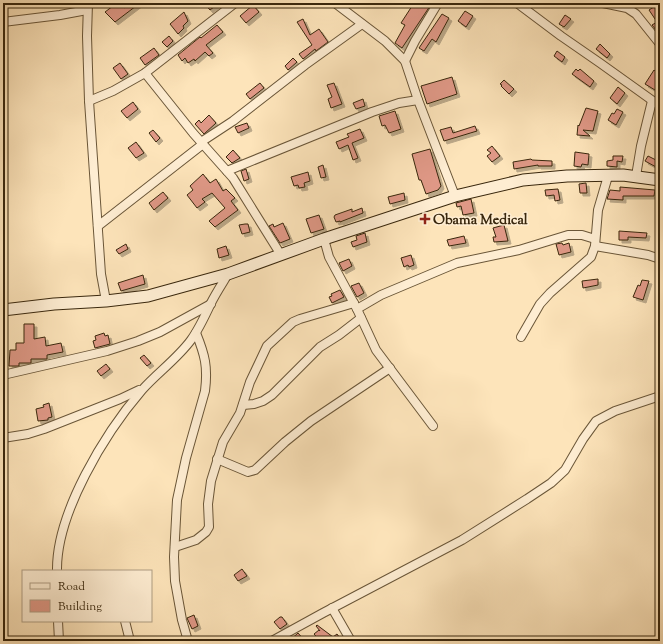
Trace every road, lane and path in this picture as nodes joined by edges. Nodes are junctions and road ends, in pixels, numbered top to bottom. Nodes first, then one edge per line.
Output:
1 (234, 3) edge
2 (335, 3) edge
3 (438, 3) edge
4 (517, 3) edge
5 (603, 3) edge
6 (88, 7) edge
7 (3, 22) edge
8 (362, 24) junction
9 (660, 44) edge
10 (405, 61) junction
11 (145, 74) junction
12 (418, 100) junction
13 (89, 101) junction
14 (652, 101) junction
15 (660, 106) edge
16 (202, 143) junction
17 (227, 171) junction
18 (608, 176) junction
19 (636, 176) junction
20 (660, 180) edge
21 (455, 196) junction
22 (98, 226) junction
23 (324, 239) junction
24 (595, 242) junction
25 (281, 255) junction
26 (660, 259) edge
27 (228, 274) junction
28 (106, 301) junction
29 (211, 304) junction
30 (355, 306) junction
31 (3, 310) edge
32 (361, 318) junction
33 (196, 333) junction
34 (520, 337) dead end
35 (390, 368) junction
36 (3, 376) edge
37 (144, 388) junction
38 (660, 396) edge
39 (243, 405) junction
40 (433, 426) dead end
41 (3, 438) edge
42 (217, 459) junction
43 (175, 547) junction
44 (56, 570) edge
45 (332, 608) junction
46 (58, 622) edge
47 (125, 622) edge
48 (59, 641) edge
49 (130, 641) edge
50 (188, 641) edge
51 (272, 641) edge
52 (351, 641) edge

1 - 11 street
2 - 8 street
3 - 10 street
4 - 14 street
5 - 9 street
6 - 7 street
6 - 13 street
8 - 10 street
8 - 16 street
10 - 12 street
11 - 13 street
11 - 16 street
12 - 17 street
12 - 21 street
13 - 22 street
14 - 15 street
14 - 19 street
16 - 17 street
16 - 22 street
17 - 25 street
18 - 19 street
18 - 21 street
18 - 24 street
19 - 20 street
21 - 23 street
22 - 28 street
23 - 25 street
23 - 30 street
24 - 26 street
24 - 30 street
24 - 34 street
25 - 27 street
27 - 28 street
27 - 29 street
28 - 31 street
29 - 33 street
29 - 36 street
30 - 32 street
30 - 39 street
32 - 35 street
32 - 39 street
33 - 37 street
33 - 43 street
35 - 40 street
35 - 42 street
37 - 41 street
37 - 44 street
38 - 45 street
39 - 42 street
42 - 43 street
43 - 50 street
45 - 51 street
45 - 52 street
46 - 48 street
47 - 49 street

